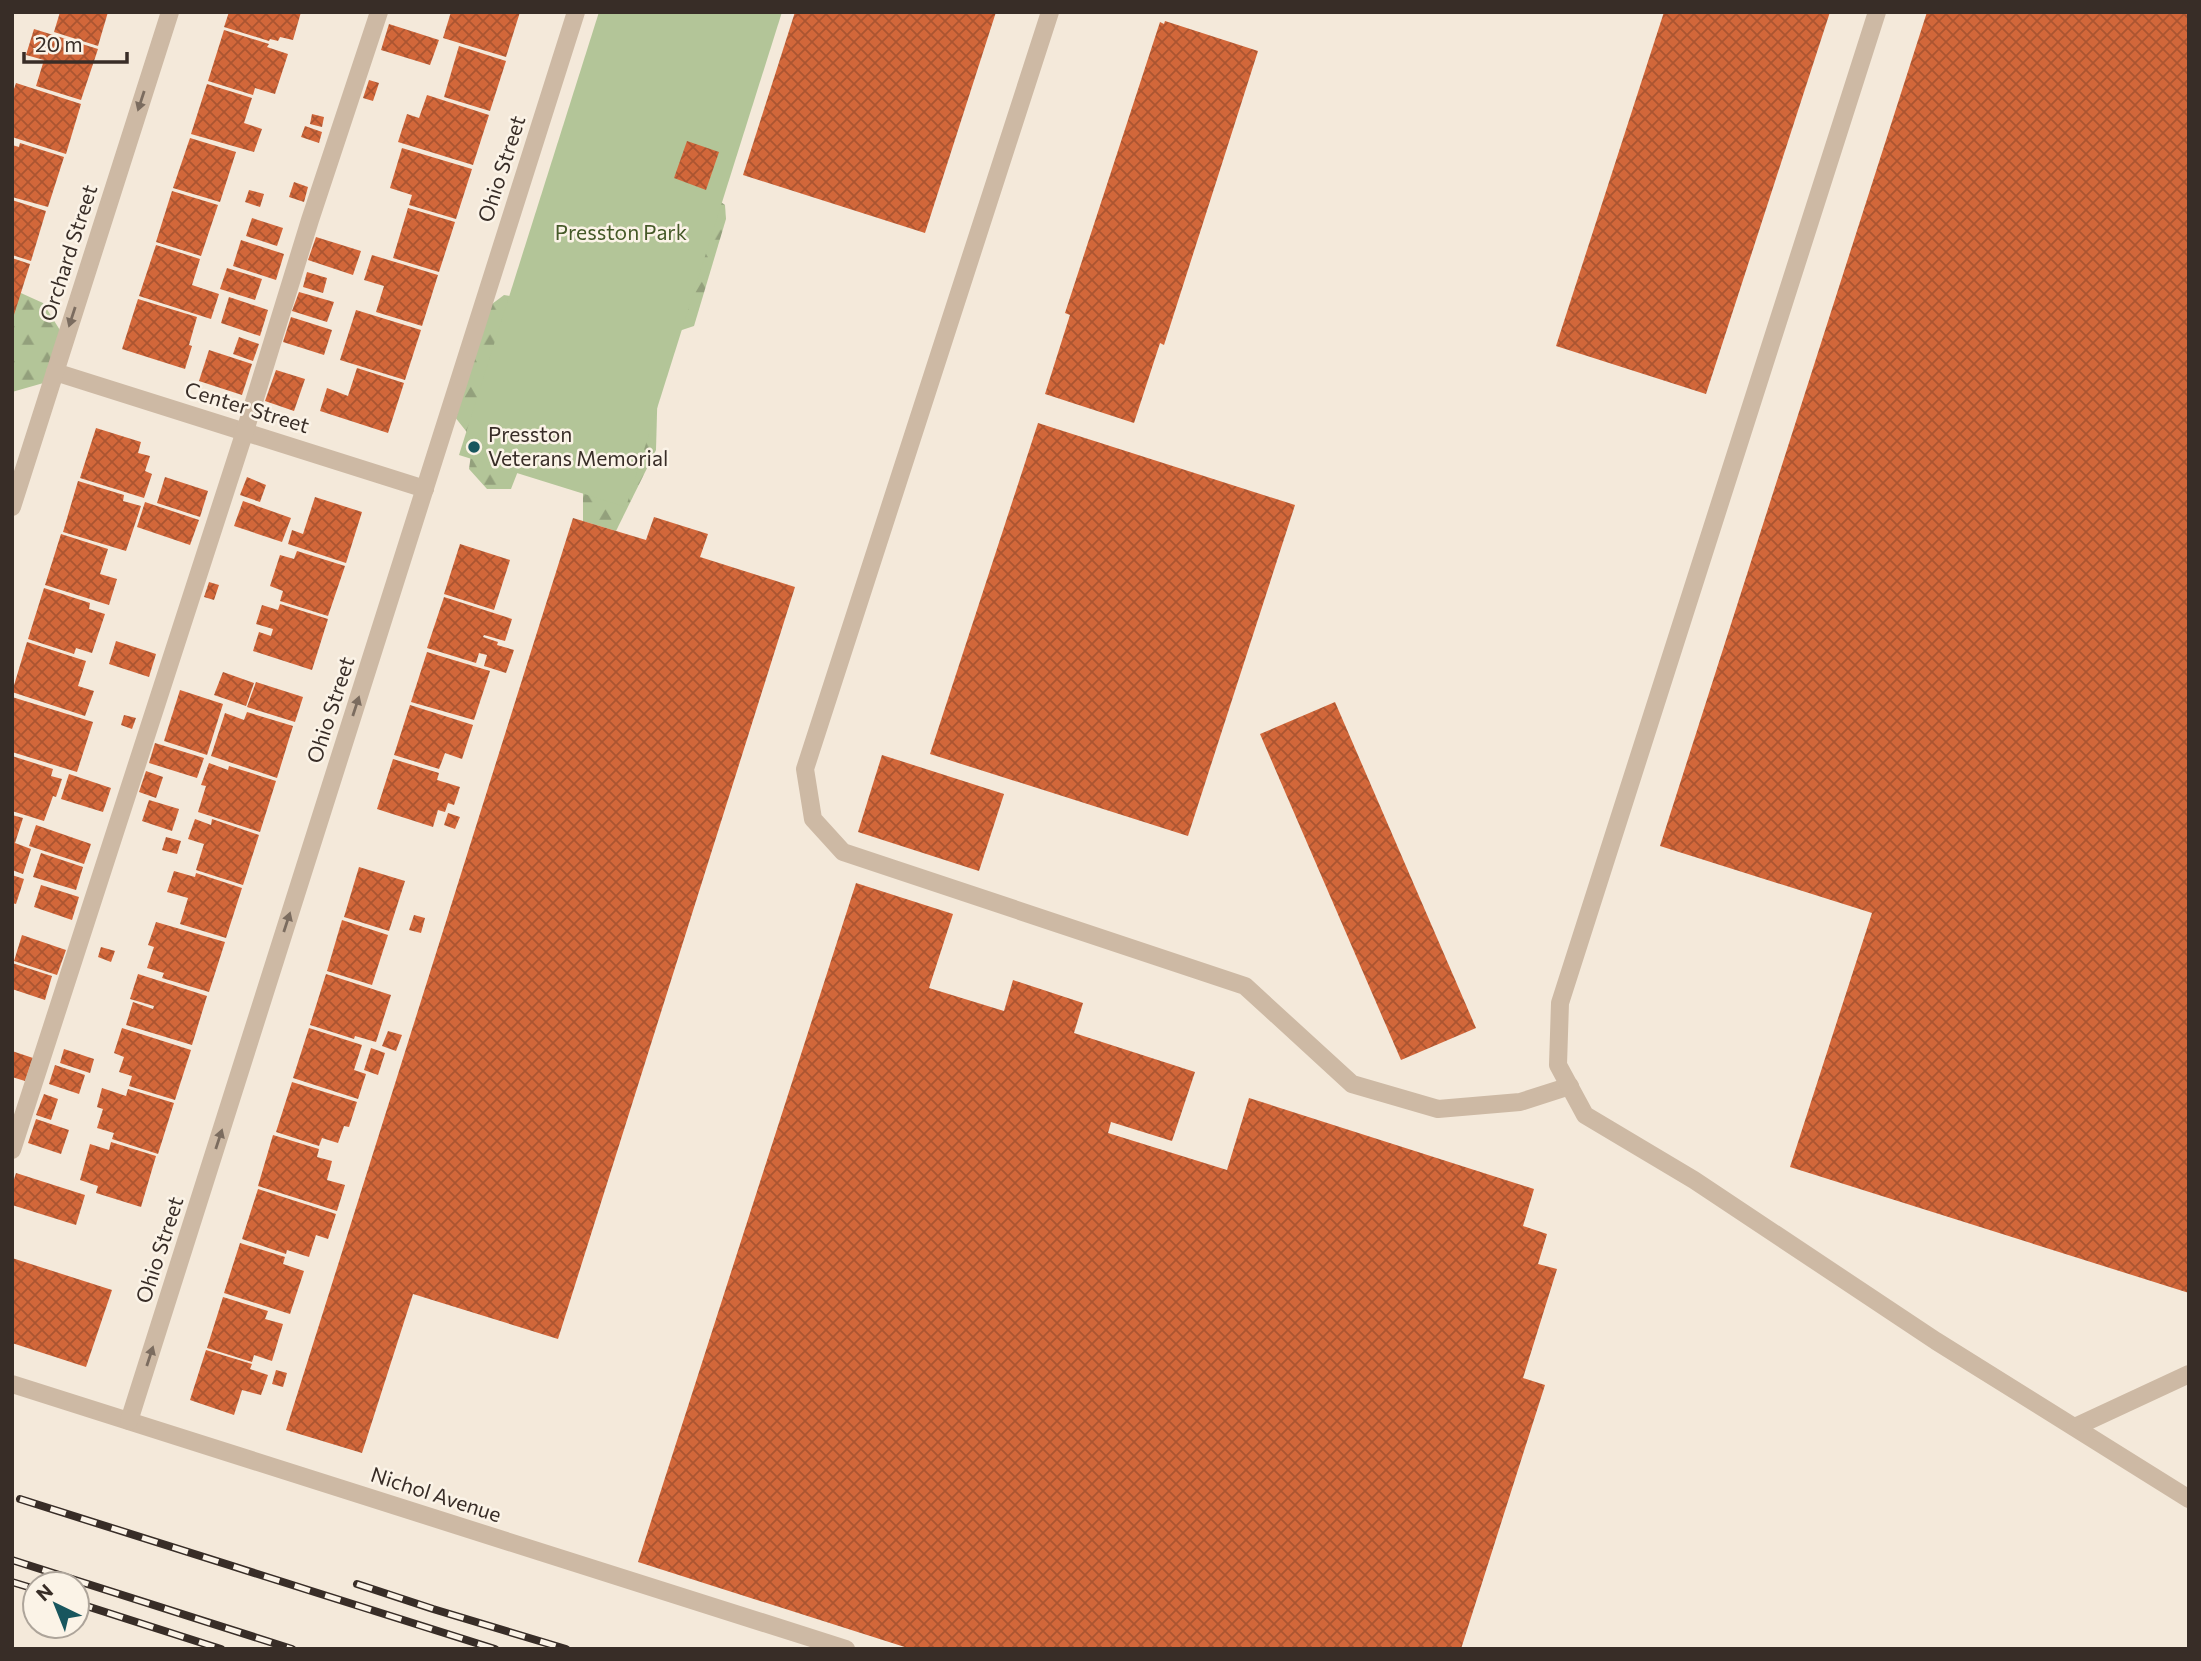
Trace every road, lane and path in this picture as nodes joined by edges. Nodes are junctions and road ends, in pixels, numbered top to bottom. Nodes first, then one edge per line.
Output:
1 (170, 12) edge
2 (380, 12) edge
3 (576, 12) edge
4 (1050, 12) edge
5 (1877, 12) edge
6 (55, 372) junction
7 (245, 431) junction
8 (425, 489) junction
9 (12, 507) edge
10 (1570, 1086) junction
11 (12, 1150) edge
12 (2189, 1374) edge
13 (12, 1384) edge
14 (129, 1421) junction
15 (2076, 1427) junction
16 (2189, 1499) edge
17 (846, 1649) edge

1 -> 6 street, Orchard Street
2 - 7 street
3 - 8 street, Ohio Street
4 - 10 street
5 - 10 street
6 - 7 street, Center Street
6 - 9 street, Orchard Street
7 - 8 street, Center Street
7 - 11 street
14 -> 8 street, Ohio Street
10 - 15 street
12 - 15 street
13 - 14 street, Nichol Avenue
14 - 17 street, Nichol Avenue
15 - 16 street

